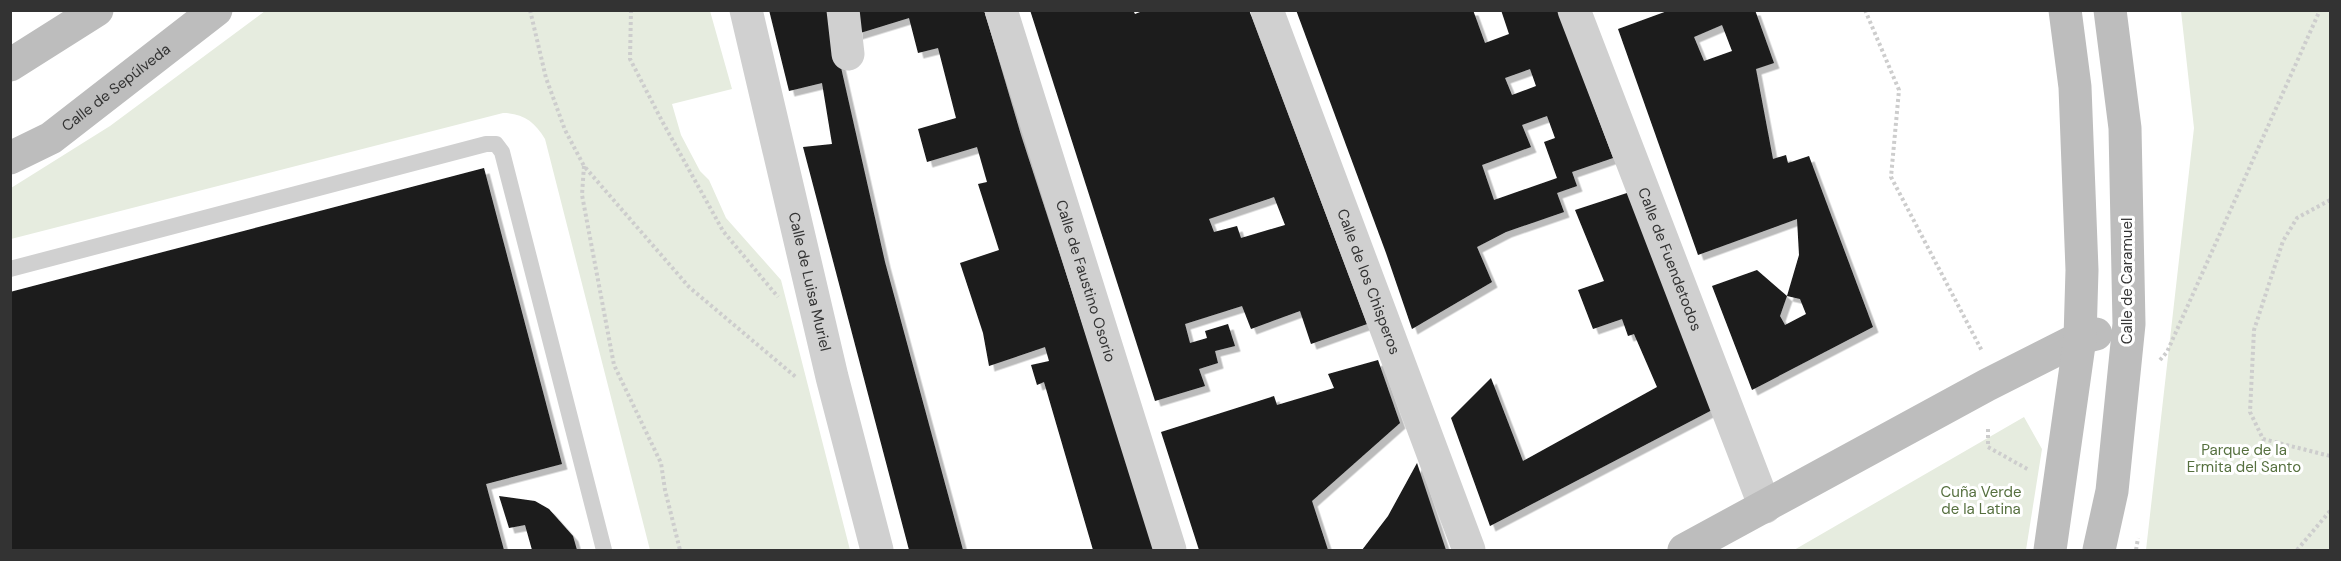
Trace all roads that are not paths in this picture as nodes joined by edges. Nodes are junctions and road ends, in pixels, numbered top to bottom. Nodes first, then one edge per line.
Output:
1 (97, 10) edge
2 (216, 10) edge
3 (746, 10) edge
4 (843, 10) edge
5 (1001, 10) edge
6 (1267, 10) edge
7 (1574, 10) edge
8 (2065, 10) edge
9 (2110, 10) edge
10 (848, 54) dead end
11 (10, 65) edge
12 (10, 158) edge
13 (10, 269) edge
14 (2129, 324) junction
15 (2080, 338) junction
16 (1766, 507) junction
17 (604, 550) edge
18 (877, 550) edge
19 (1170, 550) edge
20 (1469, 550) edge
21 (1684, 550) edge
22 (2050, 550) edge
23 (2100, 550) edge

1 - 11 street
2 - 12 street, Calle de Sepúlveda
3 - 18 street, Calle de Luisa Muriel
4 - 10 street
5 - 19 street, Calle de Faustino Osorio
6 - 20 street, Calle de los Chisperos
7 - 16 street, Calle de Fuendetodos
8 - 15 street
9 - 14 street, Calle de Caramuel
13 - 17 lane
14 - 15 street
14 - 23 street, Calle de Caramuel
15 - 16 street
15 - 22 street
16 - 21 street

